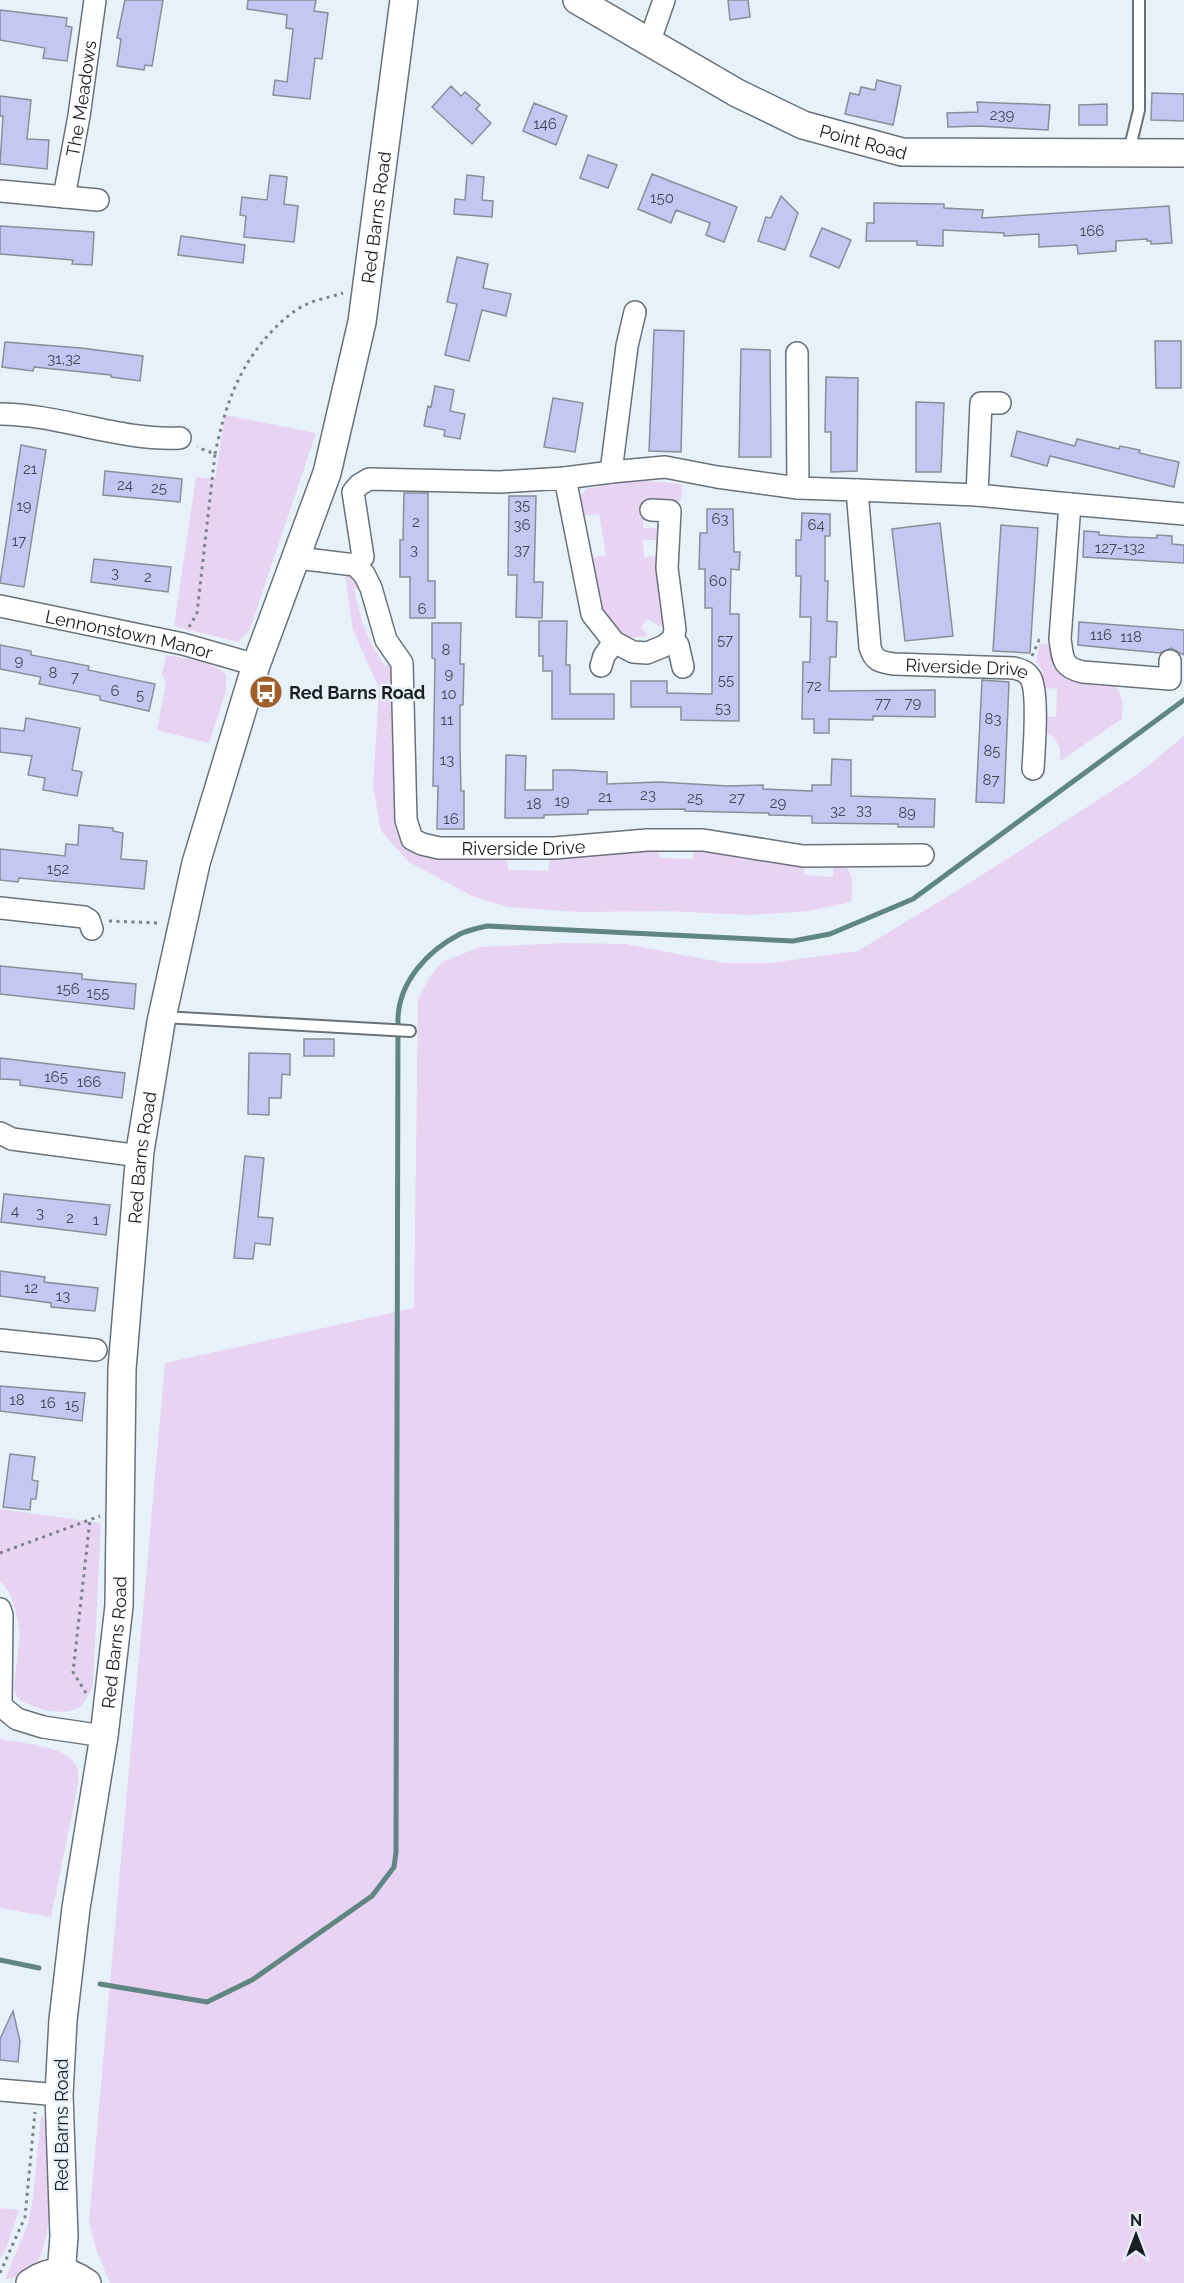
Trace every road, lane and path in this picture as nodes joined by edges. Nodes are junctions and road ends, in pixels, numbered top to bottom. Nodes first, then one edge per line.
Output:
1 (95, 0) edge
2 (404, 0) edge
3 (577, 0) edge
4 (664, 0) edge
5 (1139, 0) edge
6 (649, 43) junction
7 (1128, 152) junction
8 (1184, 153) edge
9 (0, 191) edge
10 (64, 196) junction
11 (99, 200) dead end
12 (367, 282) junction
13 (635, 312) dead end
14 (797, 352) dead end
15 (1000, 403) dead end
16 (0, 414) edge
17 (180, 438) joint
18 (215, 454) junction
19 (611, 472) junction
20 (565, 478) junction
21 (798, 488) junction
22 (857, 490) junction
23 (977, 495) junction
24 (1070, 504) junction
25 (651, 510) dead end
26 (1184, 514) edge
27 (297, 558) junction
28 (355, 565) junction
29 (0, 606) edge
30 (182, 631) dead end
31 (672, 639) junction
32 (1060, 639) junction
33 (614, 642) junction
34 (1170, 661) dead end
35 (256, 664) junction
36 (601, 666) dead end
37 (683, 667) dead end
38 (1025, 671) junction
39 (1033, 769) dead end
40 (923, 855) dead end
41 (0, 908) edge
42 (182, 924) junction
43 (90, 925) joint
44 (162, 1017) junction
45 (410, 1031) dead end
46 (0, 1133) edge
47 (140, 1156) junction
48 (0, 1340) edge
49 (96, 1350) dead end
50 (107, 1513) dead end
51 (90, 1520) junction
52 (0, 1553) edge
53 (0, 1609) edge
54 (88, 1696) dead end
55 (1, 1706) edge
56 (104, 1736) junction
57 (0, 2090) edge
58 (59, 2095) junction
59 (76, 2277) edge
60 (30, 2283) edge

1 - 10 street, The Meadows
2 - 12 street, Red Barns Road
3 - 6 street, Point Road
4 - 6 street
5 - 7 lane
6 - 7 street, Point Road
7 - 8 street, Point Road
9 - 10 street
10 - 11 street
12 - 18 path
12 - 27 street, Red Barns Road
13 - 19 street
14 - 21 street
15 - 23 street
16 - 17 street
17 - 18 path
18 - 30 path
19 - 20 street
19 - 21 street
20 - 28 street
20 - 33 street
21 - 22 street
22 - 23 street
22 - 38 street, Riverside Drive
23 - 24 street
24 - 26 street
24 - 32 street
25 - 31 street
27 - 28 street
27 - 35 street, Red Barns Road
28 - 40 street, Riverside Drive
29 - 35 street, Lennonstown Manor
31 - 33 street
31 - 37 street
32 - 34 street
32 - 38 path
33 - 36 street
35 - 42 street, Red Barns Road
38 - 39 street, Riverside Drive
41 - 43 street
42 - 43 path
42 - 44 street, Red Barns Road
44 - 45 lane
44 - 47 street, Red Barns Road
46 - 47 street
47 - 56 street, Red Barns Road
48 - 49 street
50 - 51 path
51 - 52 path
51 - 54 path
53 - 55 street
55 - 56 street
56 - 58 street, Red Barns Road
57 - 58 street
58 - 59 street, Red Barns Road
59 - 60 street

